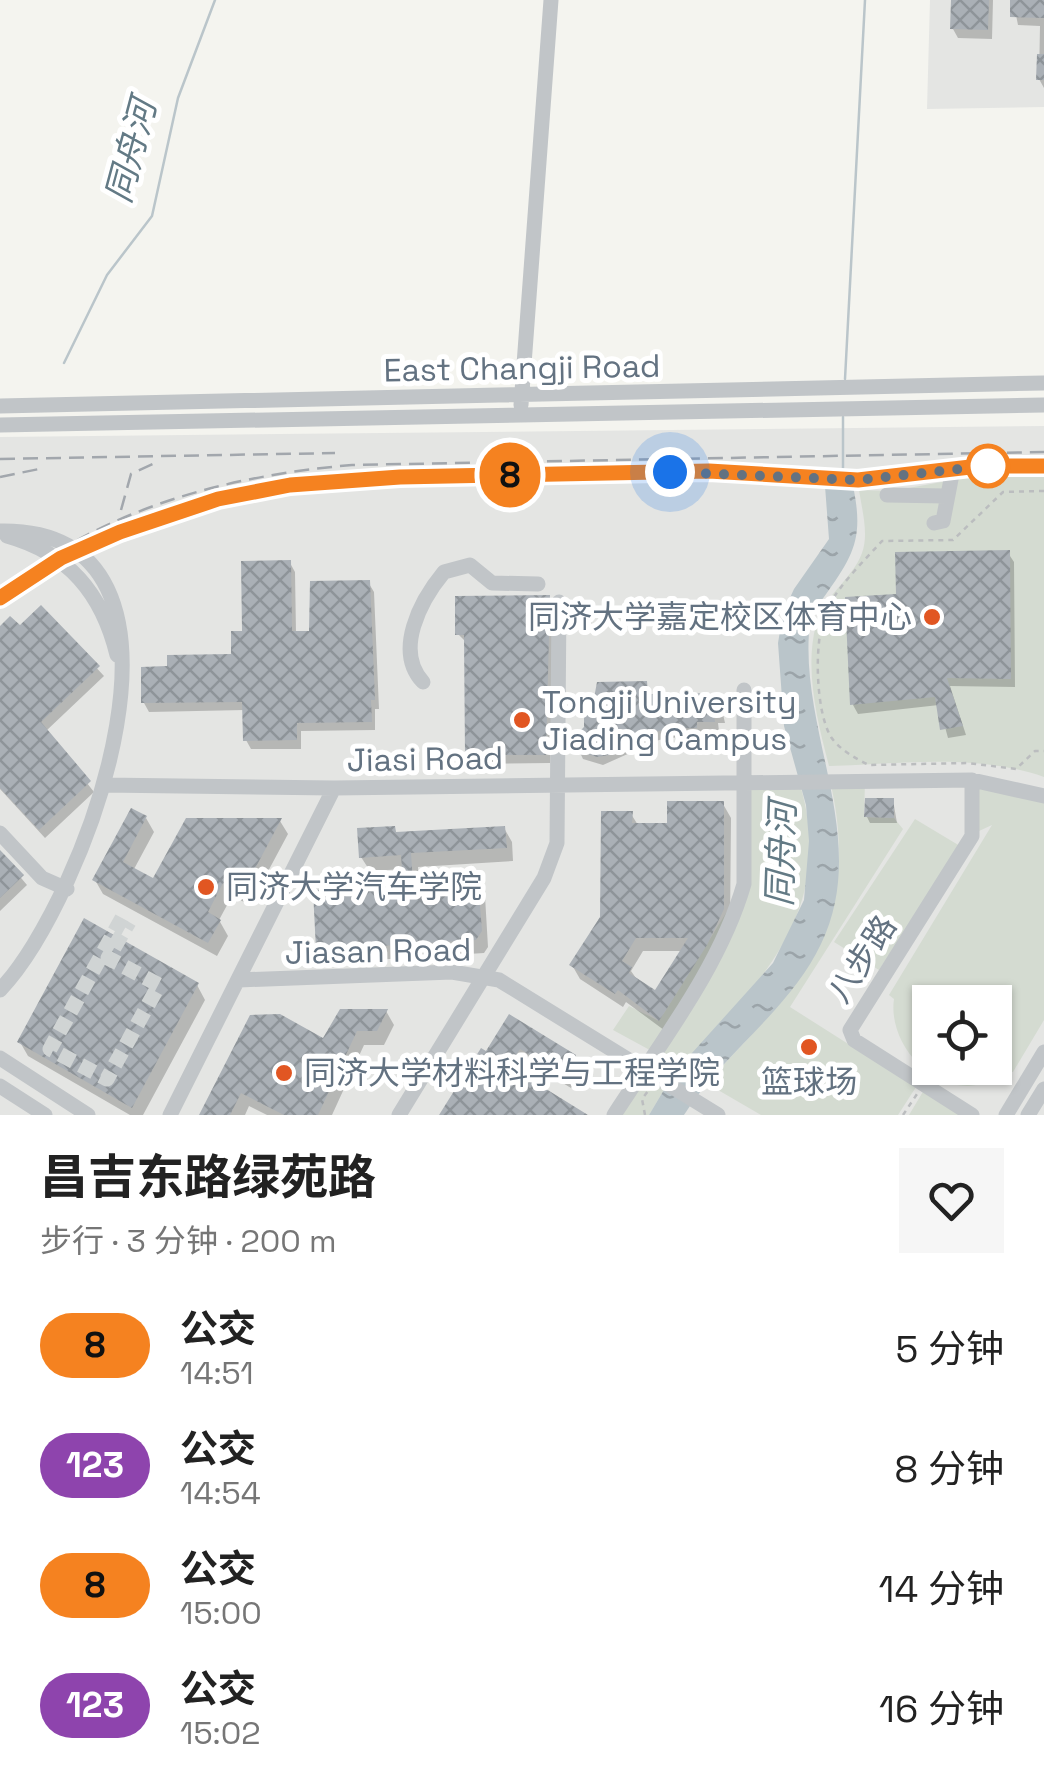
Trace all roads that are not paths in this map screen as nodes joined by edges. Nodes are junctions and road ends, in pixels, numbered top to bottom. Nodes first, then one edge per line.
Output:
1 (550, 0) edge
2 (1044, 383) edge
3 (522, 396) junction
4 (1044, 405) edge
5 (0, 406) edge
6 (520, 416) junction
7 (0, 425) edge
8 (1044, 466) edge
9 (953, 468) junction
10 (886, 495) dead end
11 (946, 496) junction
12 (934, 522) dead end
13 (0, 533) edge
14 (68, 554) junction
15 (538, 584) dead end
16 (0, 598) edge
17 (558, 602) dead end
18 (423, 682) dead end
19 (744, 690) dead end
20 (972, 780) junction
21 (745, 781) junction
22 (561, 785) junction
23 (104, 786) junction
24 (334, 788) junction
25 (1044, 796) edge
26 (0, 833) edge
27 (67, 889) junction
28 (482, 976) junction
29 (239, 980) junction
30 (0, 990) edge
31 (1044, 1052) edge
32 (0, 1058) edge
33 (655, 1076) junction
34 (0, 1086) edge
35 (1044, 1088) edge
36 (44, 1115) edge
37 (88, 1115) edge
38 (170, 1115) edge
39 (399, 1115) edge
40 (614, 1115) edge
41 (718, 1115) edge
42 (972, 1115) edge
43 (1006, 1115) edge
44 (1028, 1115) edge

1 - 3 street
2 - 3 street, East Changji Road
3 - 5 street, East Changji Road
3 - 6 street
4 - 6 street, East Changji Road
6 - 7 street, East Changji Road
8 - 9 street
9 - 11 street
9 - 14 street
10 - 11 street
11 - 12 street
13 - 14 street
14 - 16 street
14 - 23 street
15 - 18 street
17 - 22 street
19 - 21 street
20 - 21 street, Jiasi Road
20 - 25 street, Jiasi Road
20 - 42 street, 八步路
21 - 22 street, Jiasi Road
21 - 33 street
22 - 24 street, Jiasi Road
22 - 28 street
23 - 24 street, Jiasi Road
23 - 27 street
24 - 29 street
26 - 27 street
27 - 30 street
28 - 29 street, Jiasan Road
28 - 33 street, Jiasan Road
28 - 39 street
29 - 38 street
31 - 43 street
32 - 37 street
33 - 40 street
33 - 41 street, Jiasan Road
34 - 36 street
35 - 44 street

